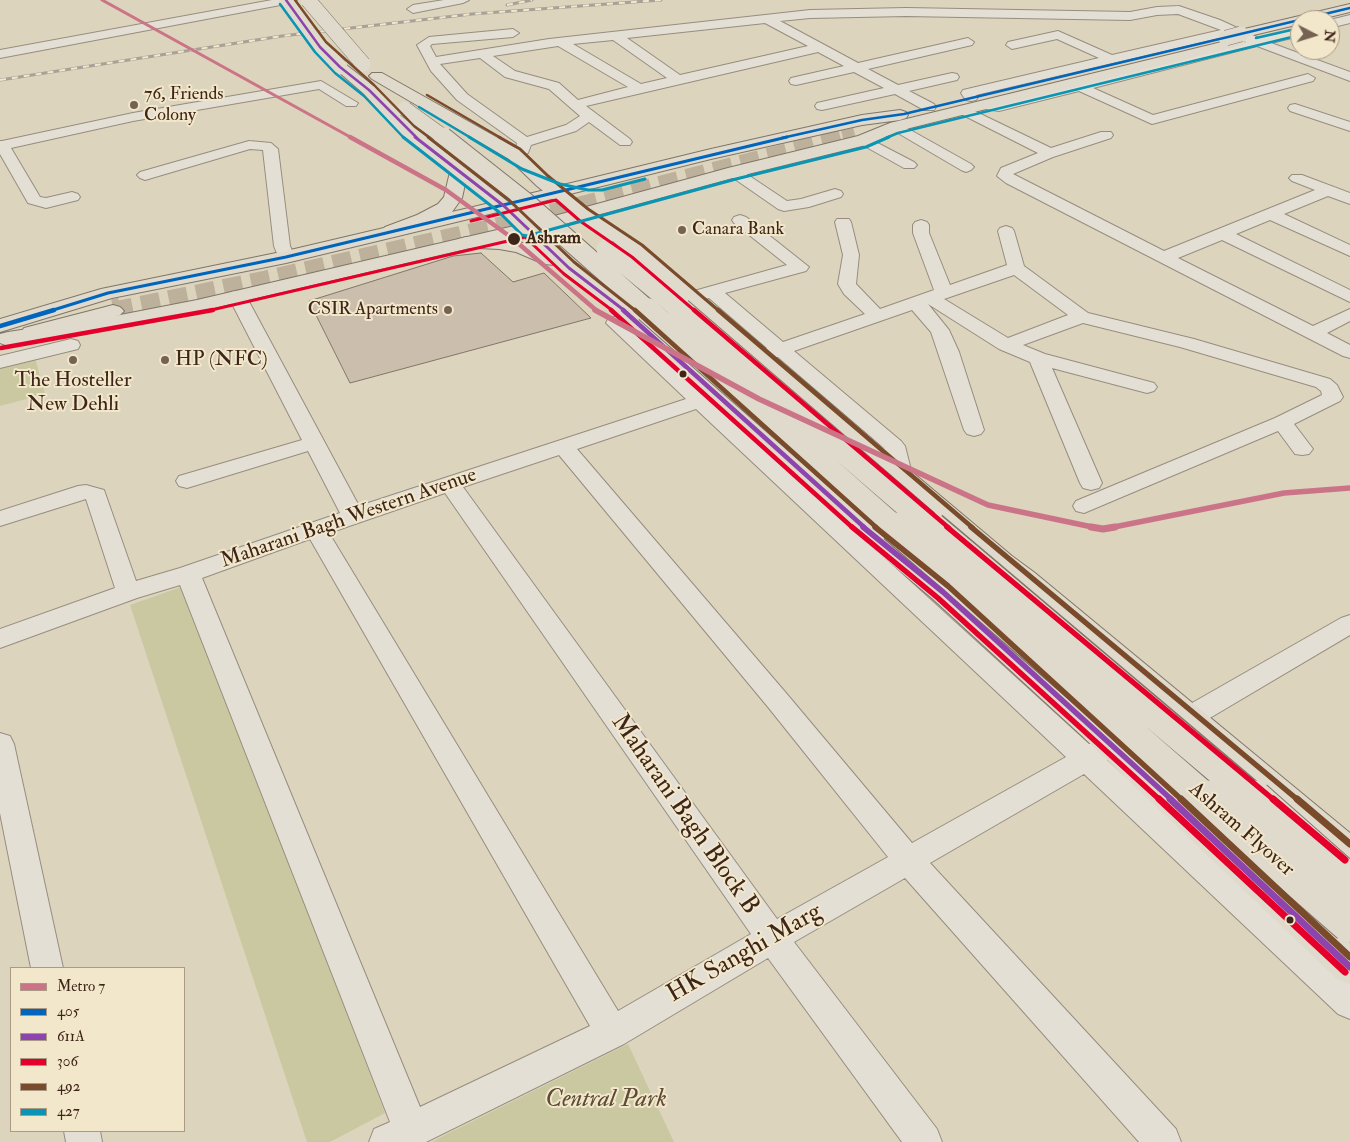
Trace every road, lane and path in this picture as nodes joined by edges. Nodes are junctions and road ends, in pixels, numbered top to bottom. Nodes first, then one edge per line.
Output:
1 (286, 0) edge
2 (291, 0) edge
3 (308, 0) edge
4 (463, 0) edge
5 (252, 3) edge
6 (416, 5) edge
7 (788, 6) dead end
8 (1350, 8) edge
9 (691, 15) dead end
10 (662, 18) dead end
11 (769, 20) junction
12 (584, 27) dead end
13 (1290, 29) edge
14 (1232, 31) junction
15 (527, 32) dead end
16 (1290, 34) edge
17 (614, 35) junction
18 (561, 42) junction
19 (968, 42) dead end
20 (1257, 42) junction
21 (1012, 45) dead end
22 (818, 48) junction
23 (481, 53) junction
24 (0, 54) edge
25 (1110, 59) junction
26 (432, 62) junction
27 (855, 68) junction
28 (952, 77) dead end
29 (1350, 77) edge
30 (1308, 78) dead end
31 (678, 79) junction
32 (796, 81) dead end
33 (373, 83) junction
34 (638, 88) junction
35 (1081, 88) junction
36 (895, 89) junction
37 (980, 102) junction
38 (351, 103) dead end
39 (577, 104) junction
40 (822, 106) dead end
41 (412, 107) junction
42 (929, 107) junction
43 (1295, 108) dead end
44 (589, 116) junction
45 (900, 120) junction
46 (1152, 120) junction
47 (1133, 126) dead end
48 (1350, 127) edge
49 (855, 135) junction
50 (1106, 135) dead end
51 (625, 142) dead end
52 (1, 145) edge
53 (522, 153) junction
54 (1048, 154) junction
55 (909, 165) dead end
56 (966, 167) dead end
57 (459, 171) junction
58 (734, 172) junction
59 (145, 175) dead end
60 (1297, 178) dead end
61 (601, 183) junction
62 (1326, 191) junction
63 (558, 192) junction
64 (835, 194) dead end
65 (72, 197) dead end
66 (641, 198) junction
67 (1350, 199) edge
68 (504, 206) junction
69 (786, 206) junction
70 (584, 214) junction
71 (1270, 214) junction
72 (843, 222) dead end
73 (921, 225) dead end
74 (527, 229) junction
75 (1006, 231) dead end
76 (386, 233) junction
77 (1221, 233) junction
78 (466, 244) junction
79 (638, 251) junction
80 (1350, 251) edge
81 (286, 257) junction
82 (1165, 257) junction
83 (569, 268) junction
84 (1016, 268) junction
85 (684, 291) junction
86 (713, 292) junction
87 (237, 296) junction
88 (930, 298) junction
89 (1350, 298) edge
90 (111, 307) tunnel mouth
91 (616, 314) junction
92 (1350, 314) edge
93 (877, 316) junction
94 (1082, 317) junction
95 (6, 332) edge
96 (1313, 332) junction
97 (71, 345) dead end
98 (1006, 345) junction
99 (1350, 352) edge
100 (771, 353) junction
101 (1038, 358) junction
102 (0, 362) edge
103 (1146, 387) dead end
104 (698, 402) junction
105 (1282, 422) junction
106 (974, 430) dead end
107 (313, 443) junction
108 (564, 447) junction
109 (1302, 449) dead end
110 (187, 481) dead end
111 (1091, 483) dead end
112 (450, 484) junction
113 (1084, 506) dead end
114 (352, 516) junction
115 (0, 520) edge
116 (315, 529) junction
117 (188, 574) junction
118 (128, 592) junction
119 (1350, 624) edge
120 (0, 639) edge
121 (1188, 718) junction
122 (0, 744) edge
123 (1091, 756) junction
124 (1342, 848) edge
125 (908, 860) junction
126 (1350, 884) edge
127 (1263, 886) junction
128 (1350, 924) edge
129 (772, 938) junction
130 (47, 967) edge
131 (1350, 967) edge
132 (1350, 1003) edge
133 (612, 1032) junction
134 (399, 1136) edge
135 (924, 1142) edge
136 (1163, 1142) edge

1 - 33 main road, bridge
2 - 5 street
3 - 33 main road, bridge
4 - 6 street
5 - 24 street
7 - 9 street
8 - 37 main road, bridge
10 - 12 street
11 - 14 street
11 - 17 street
11 - 22 street
13 - 37 main road
14 - 20 street
14 - 25 street
15 - 26 street
16 - 20 street
17 - 18 street
17 - 31 street
18 - 23 street
18 - 34 street
19 - 27 street
20 - 29 street
20 - 35 street
21 - 25 street
22 - 27 street
22 - 31 street
23 - 26 street
23 - 39 street
25 - 37 street
26 - 53 street
27 - 32 street
27 - 36 street
28 - 36 street
30 - 46 street
31 - 34 street
33 - 41 main road
33 - 53 main road
33 - 57 main road
34 - 39 street
35 - 37 street
35 - 46 street
36 - 40 street
36 - 42 street
37 - 42 main road
37 - 45 main road
37 - 54 street
38 - 52 street
39 - 44 street
41 - 126 main road, Ashram Flyover, bridge
41 - 128 main road, Ashram Flyover, bridge
42 - 45 main road
43 - 48 street
44 - 51 street
44 - 53 street
45 - 49 main road
45 - 56 street
45 - 61 main road
46 - 47 street
49 - 55 street
49 - 58 main road
50 - 54 street
52 - 65 street
53 - 57 main road
53 - 61 main road
53 - 63 main road
54 - 82 street
57 - 68 main road
57 - 76 main road
58 - 66 main road
58 - 69 street
59 - 81 street
60 - 62 street
61 - 63 main road
62 - 67 street
62 - 71 street
63 - 68 main road
63 - 70 main road
64 - 69 street
66 - 70 main road
66 - 79 main road
68 - 74 main road
68 - 76 main road
69 - 86 street
70 - 74 main road
70 - 79 main road
71 - 77 street
71 - 80 street
72 - 93 street
73 - 88 street
74 - 78 main road
74 - 83 main road
75 - 84 street
76 - 81 main road
77 - 82 street
77 - 89 street
78 - 83 main road
78 - 87 main road
79 - 83 main road
79 - 85 main road
81 - 95 main road
82 - 96 street
83 - 91 main road
84 - 88 street
84 - 94 street
85 - 86 street
85 - 91 main road
85 - 100 main road
86 - 100 street
87 - 95 main road
87 - 107 street
88 - 93 street
88 - 98 street
88 - 106 street
90 - 95 main road
91 - 104 street
91 - 127 main road
92 - 96 street
93 - 100 street
94 - 98 street
94 - 105 street
96 - 99 street
97 - 102 street
98 - 101 street
100 - 121 main road
101 - 103 street
101 - 111 street
104 - 108 street, Maharani Bagh Western Avenue
104 - 123 street
105 - 109 street
105 - 113 street
107 - 110 street
107 - 114 street
108 - 112 street, Maharani Bagh Western Avenue
108 - 125 street
112 - 114 street, Maharani Bagh Western Avenue
112 - 129 street, Maharani Bagh Block B
114 - 116 street, Maharani Bagh Western Avenue
115 - 118 street
116 - 117 street, Maharani Bagh Western Avenue
116 - 133 street
117 - 118 street, Maharani Bagh Western Avenue
117 - 134 street
118 - 120 street, Maharani Bagh Western Avenue
119 - 121 street
121 - 124 main road
122 - 130 street
123 - 125 street, HK Sanghi Marg
123 - 132 street
124 - 127 main road
125 - 129 street, HK Sanghi Marg
125 - 136 street
127 - 131 main road
129 - 133 street, HK Sanghi Marg
129 - 135 street, Maharani Bagh Block B
133 - 134 street, HK Sanghi Marg

